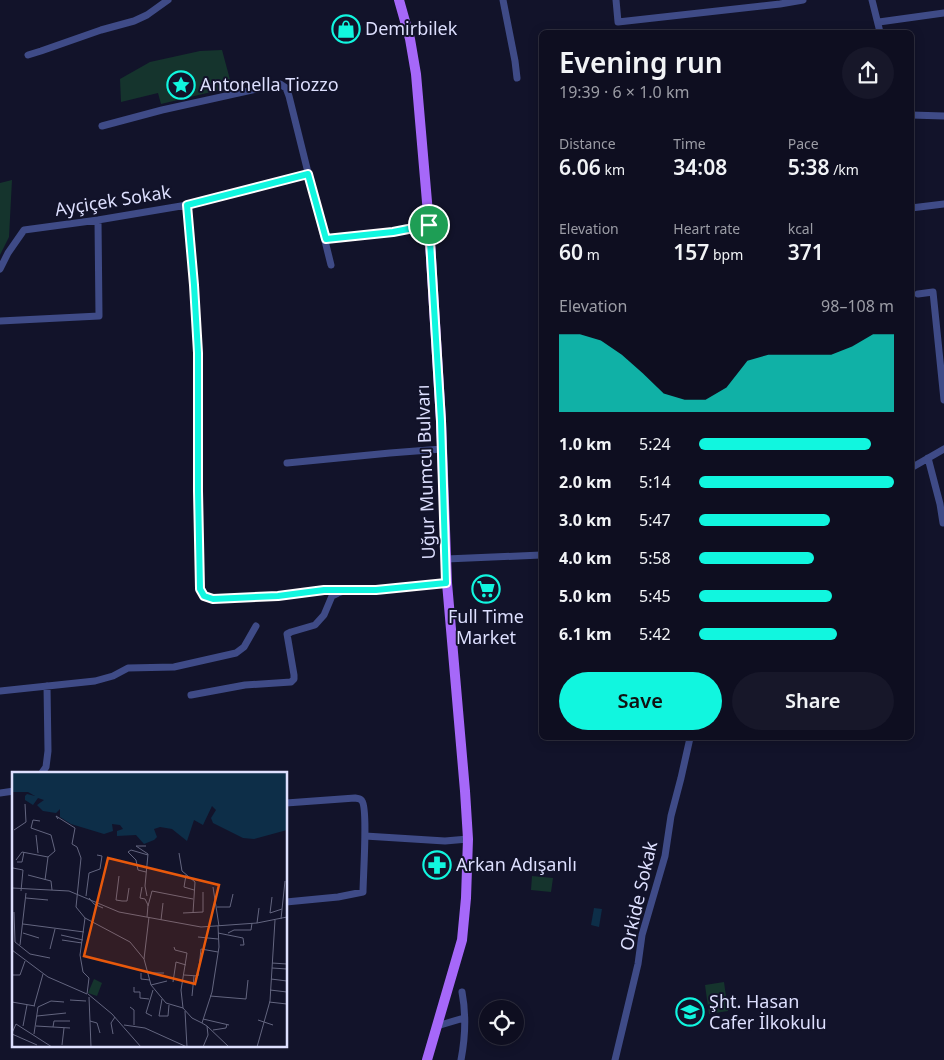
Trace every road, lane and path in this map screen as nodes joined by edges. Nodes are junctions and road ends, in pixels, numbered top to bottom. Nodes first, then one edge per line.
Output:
1 (168, 0) edge
2 (400, 0) edge
3 (503, 0) edge
4 (616, 0) edge
5 (803, 0) edge
6 (872, 0) edge
7 (944, 13) edge
8 (879, 22) junction
9 (880, 30) edge
10 (28, 55) dead end
11 (517, 78) dead end
12 (914, 115) edge
13 (944, 116) edge
14 (102, 126) dead end
15 (308, 174) junction
16 (944, 204) edge
17 (187, 205) junction
18 (914, 208) edge
19 (98, 220) junction
20 (429, 225) junction
21 (326, 239) junction
22 (331, 265) dead end
23 (0, 269) edge
24 (918, 294) dead end
25 (0, 321) edge
26 (944, 400) edge
27 (944, 448) edge
28 (442, 449) junction
29 (928, 458) junction
30 (287, 463) dead end
31 (914, 466) edge
32 (943, 523) edge
33 (539, 554) edge
34 (446, 559) junction
35 (446, 583) junction
36 (347, 590) junction
37 (256, 626) dead end
38 (47, 686) junction
39 (0, 692) edge
40 (191, 695) dead end
41 (690, 740) edge
42 (43, 772) edge
43 (288, 803) edge
44 (365, 836) junction
45 (468, 839) junction
46 (288, 902) edge
47 (462, 992) dead end
48 (464, 1018) junction
49 (437, 1026) junction
50 (427, 1060) edge
51 (461, 1060) edge
52 (615, 1060) edge

1 - 10 street
2 - 20 main road, Uğur Mumcu Bulvarı
3 - 11 street
4 - 5 street
6 - 8 street
7 - 8 street
8 - 9 street
12 - 13 street
14 - 15 street
15 - 17 street, Ayçiçek Sokak
15 - 21 street
16 - 18 street
17 - 19 street, Ayçiçek Sokak
17 - 36 street
19 - 23 street, Ayçiçek Sokak
19 - 25 street
20 - 21 street
20 - 28 main road, Uğur Mumcu Bulvarı
21 - 22 street
24 - 26 street
27 - 29 street
28 - 30 street
28 - 34 main road, Uğur Mumcu Bulvarı
29 - 31 street
29 - 32 street
33 - 34 street
34 - 35 main road, Uğur Mumcu Bulvarı
35 - 36 street
35 - 45 main road, Uğur Mumcu Bulvarı
36 - 40 street
37 - 38 street
38 - 39 street
38 - 42 street
41 - 52 street, Orkide Sokak
43 - 44 street
44 - 45 street
44 - 46 street
45 - 49 main road, Uğur Mumcu Bulvarı
47 - 48 street
48 - 49 street
48 - 51 street
49 - 50 main road, Uğur Mumcu Bulvarı

